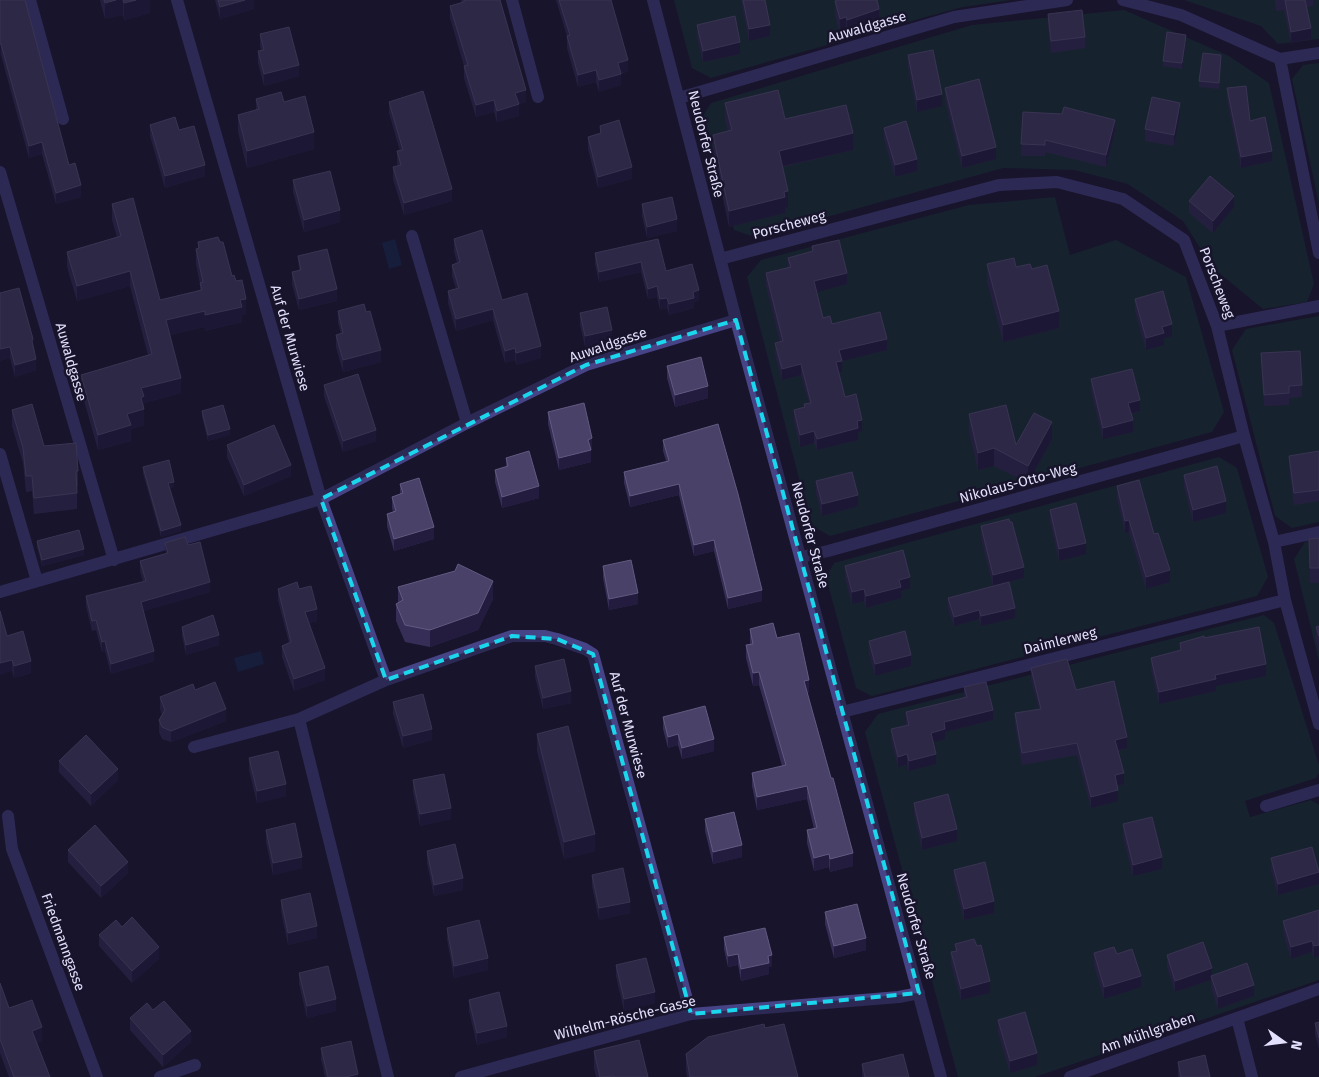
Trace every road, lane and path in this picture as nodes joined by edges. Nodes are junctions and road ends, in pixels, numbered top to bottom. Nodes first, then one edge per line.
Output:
1 (30, 0) edge
2 (177, 0) edge
3 (512, 0) edge
4 (653, 0) edge
5 (1067, 0) edge
6 (1123, 0) edge
7 (1319, 53) edge
8 (1280, 59) junction
9 (538, 97) dead end
10 (679, 98) junction
11 (63, 119) dead end
12 (0, 172) edge
13 (412, 236) dead end
14 (1319, 253) edge
15 (720, 259) junction
16 (1319, 306) edge
17 (736, 320) junction
18 (1218, 326) junction
19 (467, 423) junction
20 (1244, 436) junction
21 (0, 454) edge
22 (321, 499) junction
23 (1319, 532) edge
24 (1274, 542) junction
25 (801, 557) junction
26 (114, 560) junction
27 (37, 581) junction
28 (0, 592) edge
29 (1285, 600) junction
30 (386, 680) junction
31 (842, 712) junction
32 (299, 719) junction
33 (1319, 724) edge
34 (194, 747) dead end
35 (1319, 790) edge
36 (1266, 806) dead end
37 (8, 816) dead end
38 (1319, 989) edge
39 (919, 993) junction
40 (691, 1014) junction
41 (1237, 1018) junction
42 (195, 1065) dead end
43 (97, 1077) edge
44 (160, 1077) edge
45 (388, 1077) edge
46 (461, 1077) edge
47 (941, 1077) edge
48 (1070, 1077) edge
49 (1252, 1077) edge

1 - 11 street
2 - 22 street, Auf der Murwiese
3 - 9 street
4 - 10 street, Neudorfer Straße
5 - 10 street, Auwaldgasse
6 - 8 street
7 - 8 street
8 - 14 street
10 - 15 street, Neudorfer Straße
12 - 26 street, Auwaldgasse
13 - 19 street
15 - 17 street, Neudorfer Straße
15 - 18 street, Porscheweg
16 - 18 street
17 - 19 street, Auwaldgasse
17 - 25 street, Neudorfer Straße
18 - 20 street, Porscheweg
19 - 22 street, Auwaldgasse
20 - 24 street, Porscheweg
20 - 25 street, Nikolaus-Otto-Weg
21 - 27 street
22 - 26 street, Auwaldgasse
22 - 30 street, Auf der Murwiese
23 - 24 street
24 - 29 street, Porscheweg
25 - 31 street, Neudorfer Straße
26 - 27 street, Auwaldgasse
27 - 28 street, Auwaldgasse
29 - 31 street, Daimlerweg
29 - 33 street, Porscheweg
30 - 32 street, Auf der Murwiese
30 - 40 street, Auf der Murwiese
31 - 39 street, Neudorfer Straße
32 - 34 street, Auf der Murwiese
32 - 45 street
35 - 36 street
37 - 43 street, Friedmanngasse
38 - 41 street, Am Mühlgraben
39 - 40 street, Wilhelm-Rösche-Gasse
39 - 47 street, Neudorfer Straße
40 - 46 street, Wilhelm-Rösche-Gasse
41 - 48 street, Am Mühlgraben
41 - 49 street
42 - 44 street

